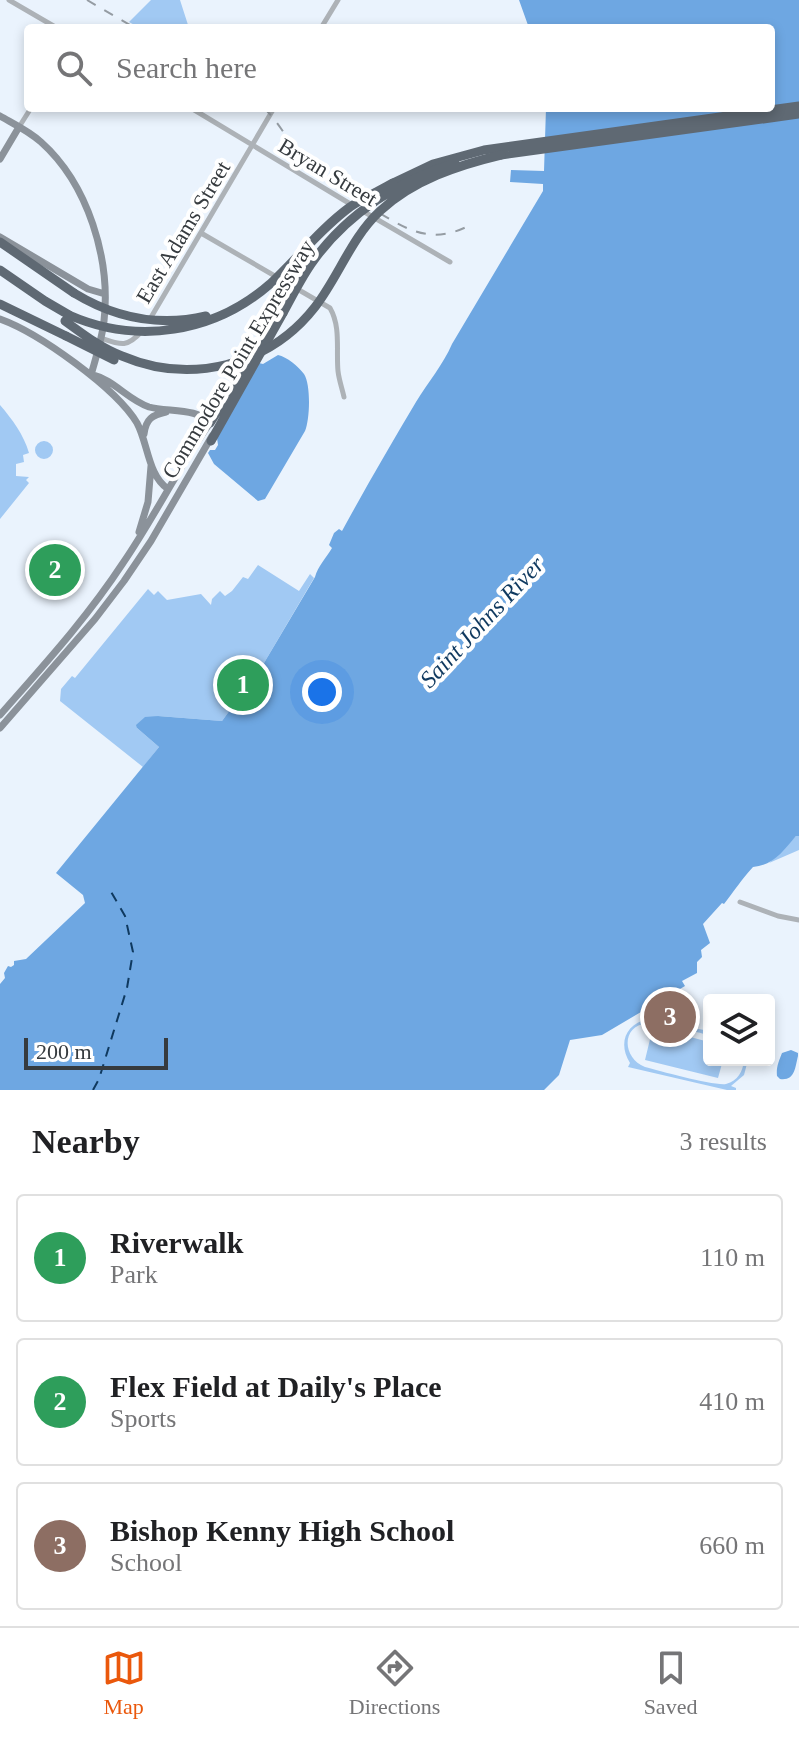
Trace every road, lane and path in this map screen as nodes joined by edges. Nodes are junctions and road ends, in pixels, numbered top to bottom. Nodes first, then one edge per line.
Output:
1 (9, 0) edge
2 (338, 0) edge
3 (50, 24) edge
4 (323, 24) edge
5 (799, 106) edge
6 (775, 109) edge
7 (28, 112) edge
8 (198, 112) edge
9 (272, 112) edge
10 (756, 112) edge
11 (799, 114) edge
12 (0, 116) edge
13 (19, 127) junction
14 (253, 145) junction
15 (501, 155) junction
16 (0, 159) edge
17 (393, 183) junction
18 (201, 233) junction
19 (0, 240) edge
20 (450, 262) dead end
21 (0, 273) edge
22 (260, 291) junction
23 (105, 294) junction
24 (0, 304) edge
25 (280, 312) junction
26 (0, 319) edge
27 (101, 338) junction
28 (199, 370) junction
29 (91, 375) junction
30 (344, 397) dead end
31 (173, 411) junction
32 (210, 423) junction
33 (144, 438) junction
34 (211, 441) junction
35 (150, 460) junction
36 (183, 488) junction
37 (168, 489) junction
38 (129, 555) junction
39 (0, 715) edge
40 (0, 728) edge
41 (740, 902) dead end
42 (799, 920) edge

1 - 3 street
2 - 4 street
5 - 6 highway, bridge
7 - 13 street
8 - 14 street, Bryan Street
9 - 14 street, East Adams Street
10 - 17 highway, bridge
11 - 15 highway
12 - 13 street
13 - 16 street
13 - 23 street
14 - 18 street, East Adams Street
14 - 20 street, Bryan Street
15 - 25 highway, Commodore Point Expressway, bridge
15 - 28 highway, bridge
17 - 22 highway, bridge
17 - 25 highway, Commodore Point Expressway, bridge
18 - 27 street, East Adams Street
18 - 30 street
19 - 22 highway, bridge
19 - 23 street
21 - 22 highway, bridge
21 - 28 highway, bridge
23 - 27 street
24 - 28 highway, bridge
25 - 32 highway, Commodore Point Expressway
25 - 34 highway, Commodore Point Expressway
26 - 29 street
27 - 29 street
29 - 31 street
29 - 33 street
31 - 32 street
31 - 33 street
32 - 34 street
32 - 37 street, Commodore Point Expressway
33 - 35 street
34 - 36 street, Commodore Point Expressway
35 - 37 street
35 - 38 street
36 - 37 street
36 - 40 street, Commodore Point Expressway
37 - 38 street, Commodore Point Expressway
38 - 39 street
41 - 42 street

